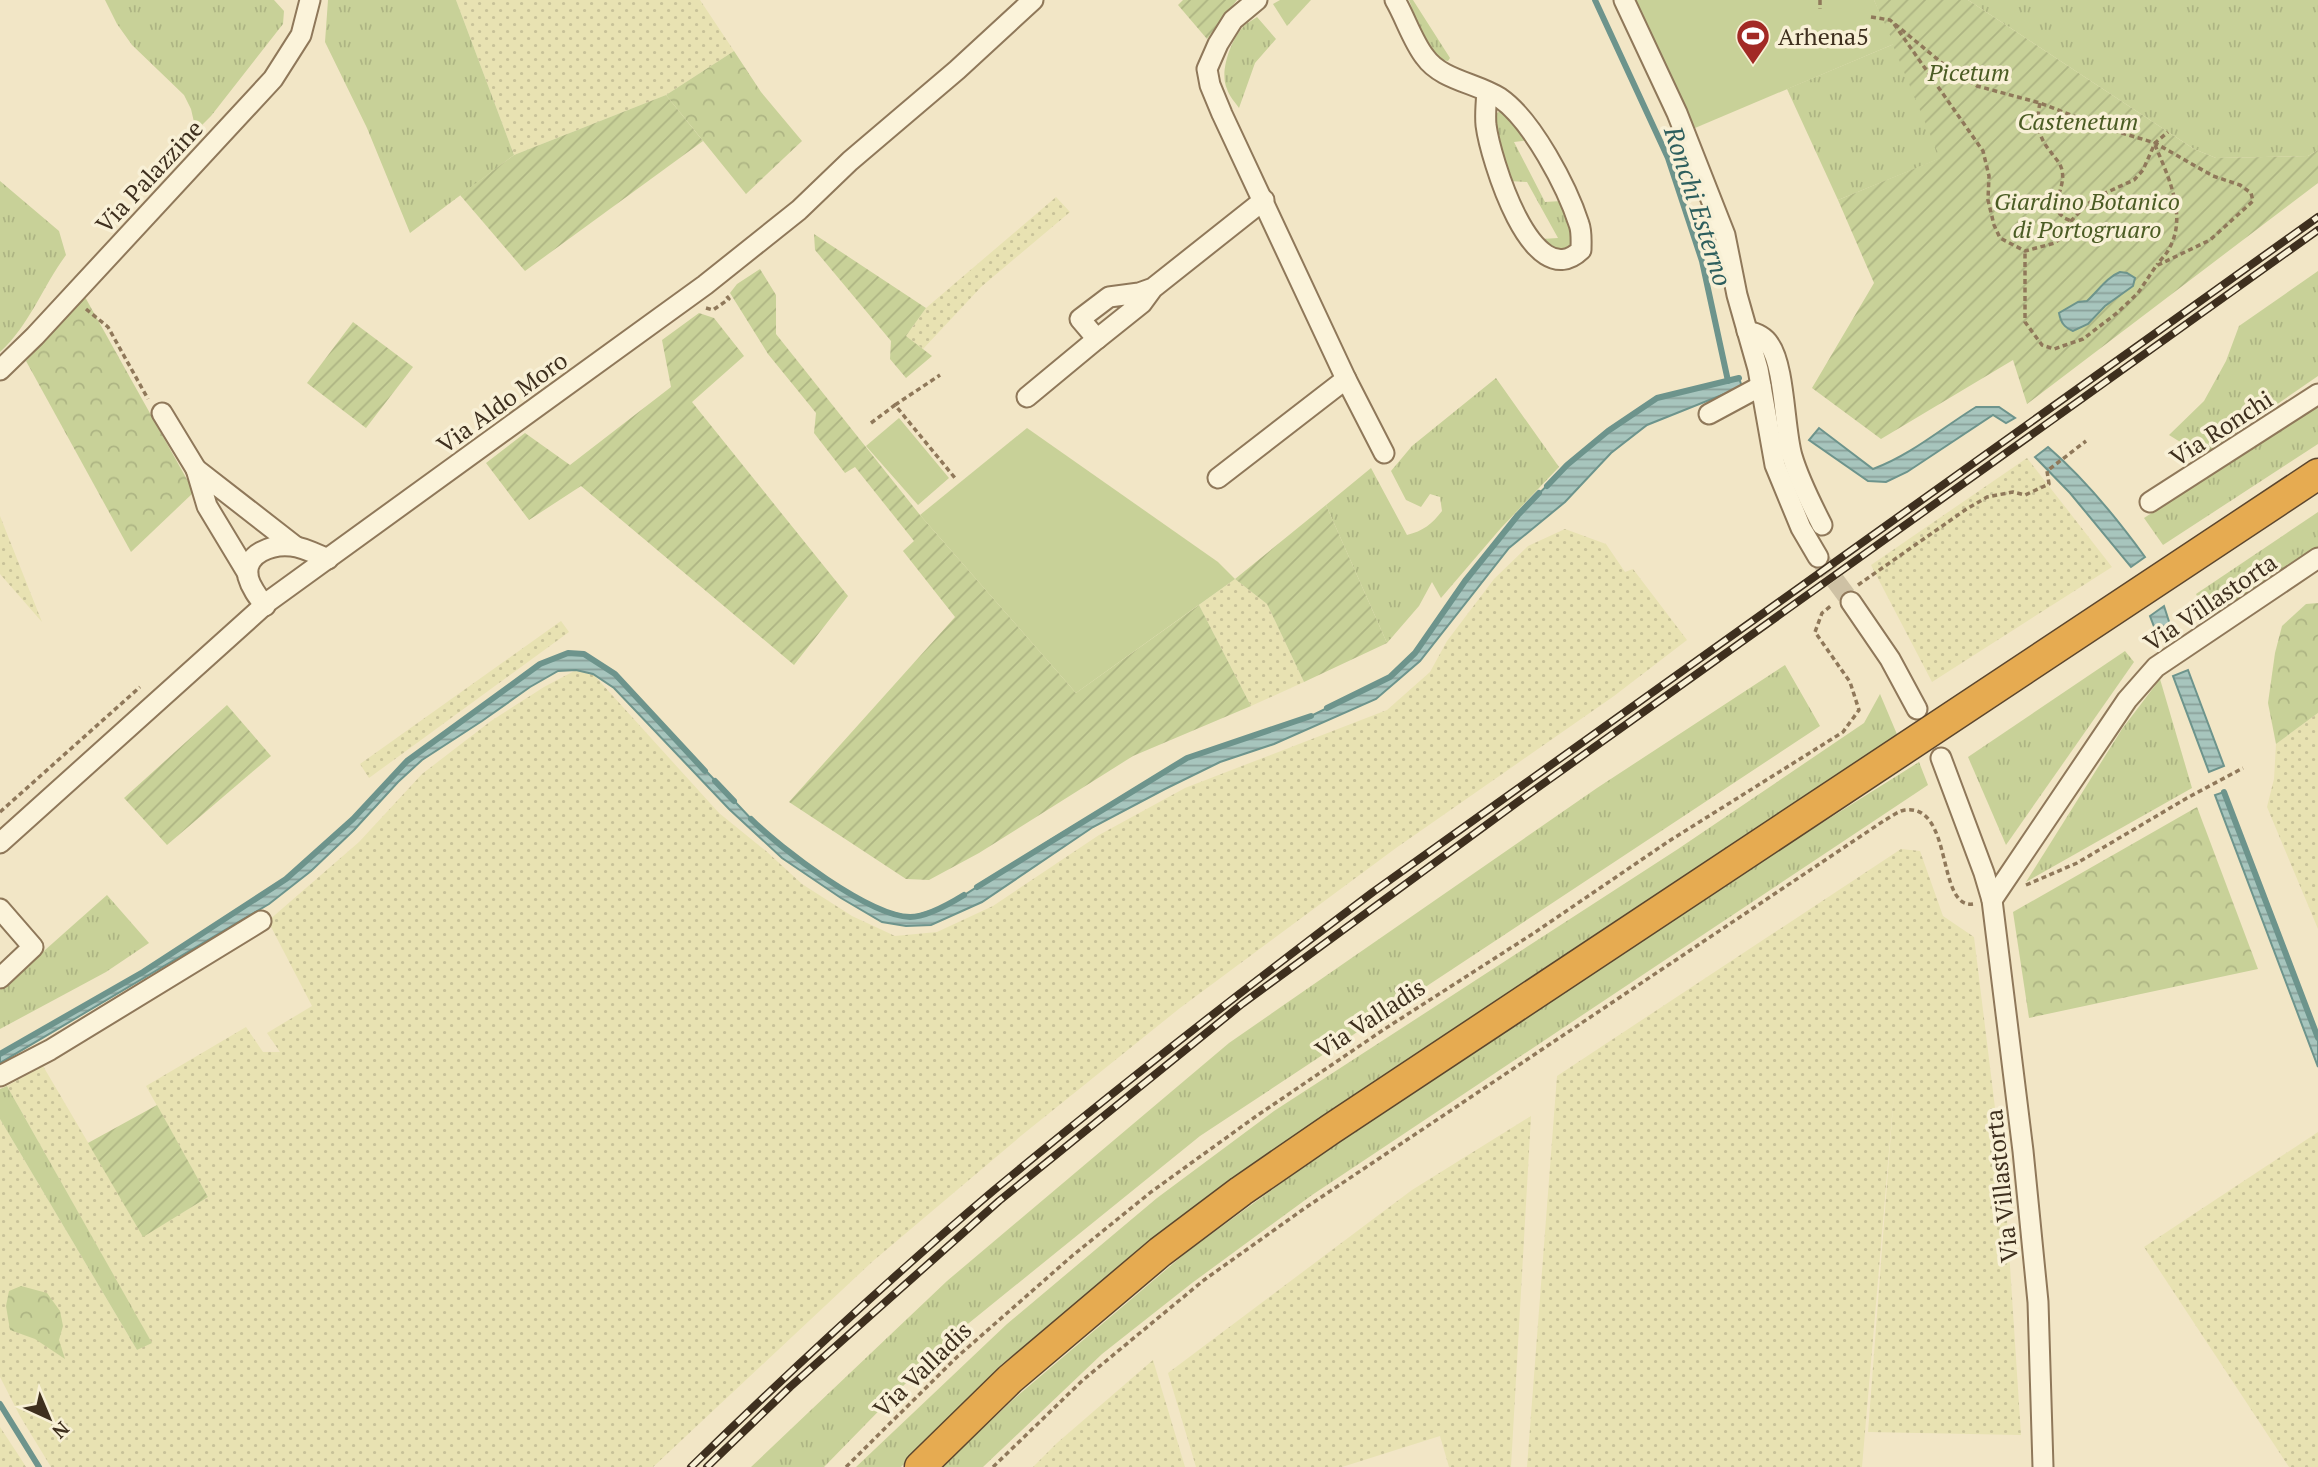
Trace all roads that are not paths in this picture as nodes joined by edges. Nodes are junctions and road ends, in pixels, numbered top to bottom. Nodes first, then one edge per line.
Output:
1 (310, 0) edge
2 (1033, 0) edge
3 (1257, 0) edge
4 (1395, 0) edge
5 (1625, 0) edge
6 (1487, 92) junction
7 (1264, 200) junction
8 (1747, 331) junction
9 (0, 370) edge
10 (1346, 379) junction
11 (1761, 386) junction
12 (2318, 394) edge
13 (1027, 397) dead end
14 (162, 413) road end
15 (1709, 414) dead end
16 (1384, 453) dead end
17 (195, 469) junction
18 (2318, 474) edge
19 (1218, 478) dead end
20 (2150, 502) dead end
21 (1822, 525) dead end
22 (295, 546) junction
23 (1818, 557) tunnel mouth
24 (2318, 558) edge
25 (328, 559) junction
26 (248, 574) junction
27 (1848, 597) tunnel mouth
28 (265, 606) junction
29 (1917, 709) dead end
30 (1941, 758) dead end
31 (0, 843) edge
32 (1992, 900) junction
33 (0, 909) edge
34 (261, 921) dead end
35 (0, 978) edge
36 (0, 1076) edge
37 (920, 1467) edge
38 (2043, 1467) edge

1 - 9 street, Via Palazzine
2 - 25 street, Via Aldo Moro
3 - 7 street
4 - 6 street
5 - 8 street
6 - 6 street
7 - 10 street
7 - 13 street
8 - 11 street
8 - 21 street
10 - 16 street
10 - 19 street
11 - 15 street
11 - 23 street
12 - 20 street, Via Ronchi
14 - 17 street
17 - 22 street
17 - 26 street
18 - 37 highway
22 - 25 street
22 - 26 street
24 - 32 street, Via Villastorta
25 - 28 street, Via Aldo Moro
26 - 28 street
27 - 29 street
28 - 31 street, Via Aldo Moro
30 - 32 street, Via Villastorta
32 - 38 street, Via Villastorta
33 - 35 street
34 - 36 street

